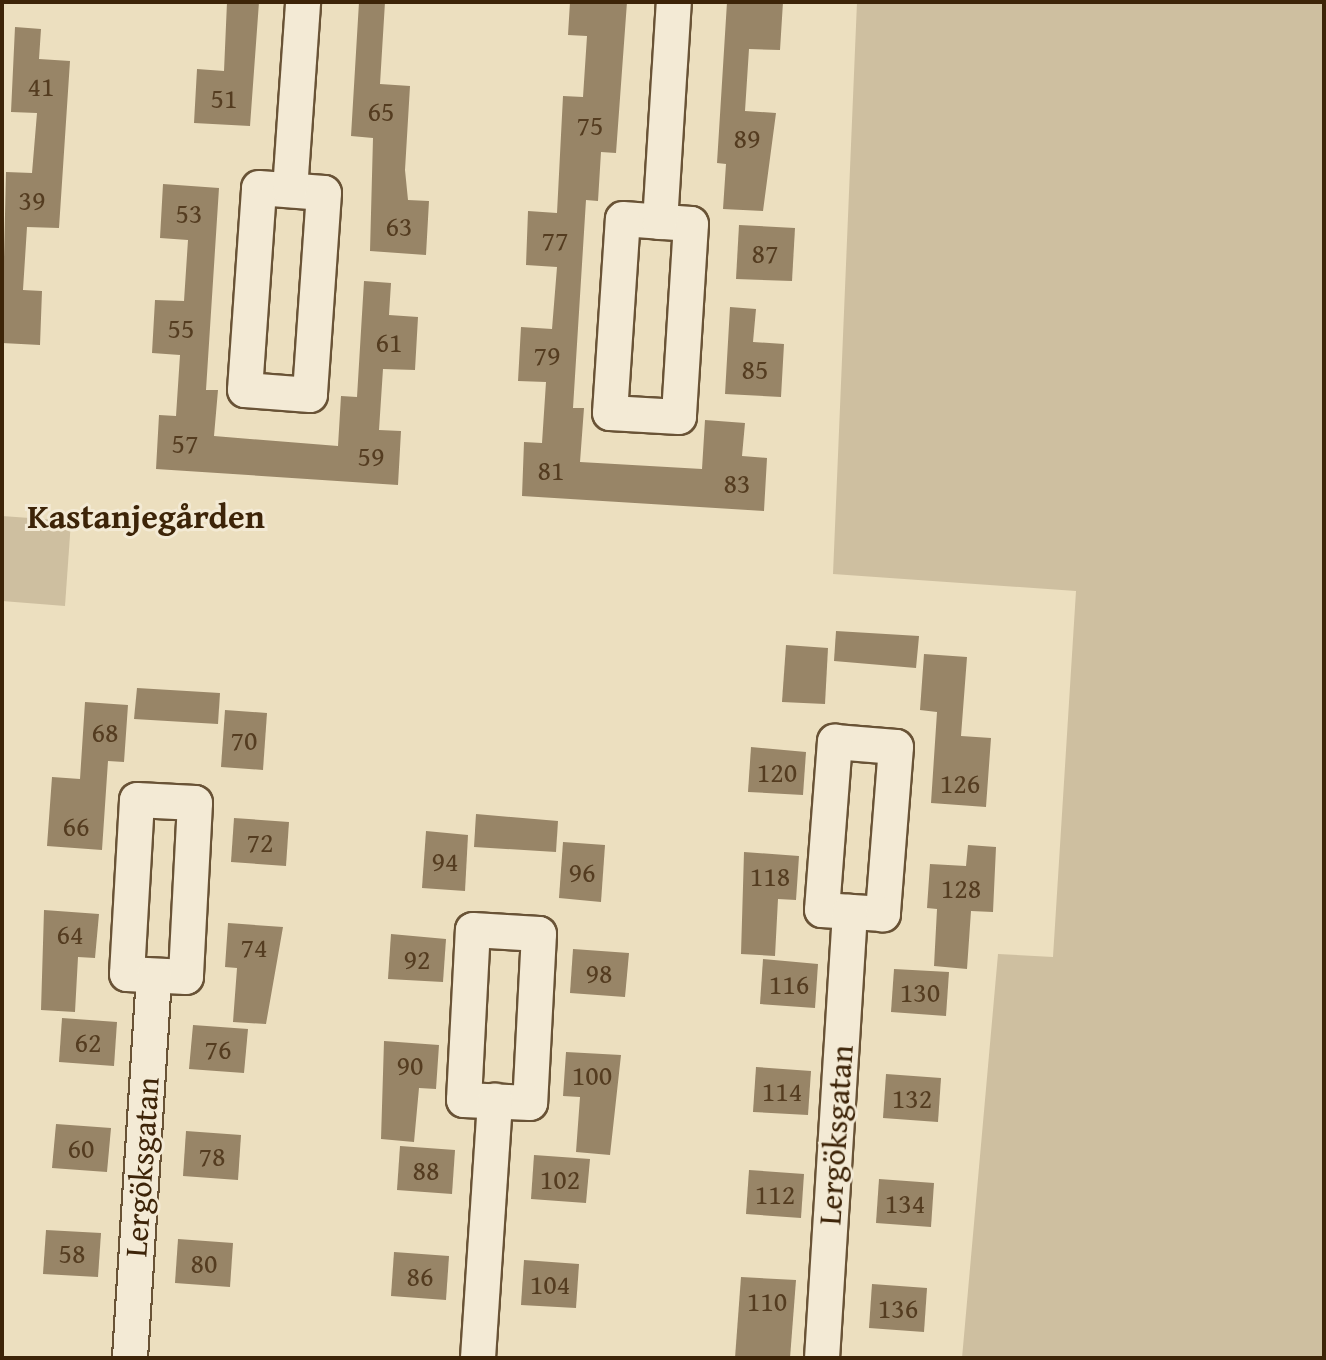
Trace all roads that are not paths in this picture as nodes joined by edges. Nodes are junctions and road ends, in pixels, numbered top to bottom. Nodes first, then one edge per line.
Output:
1 (303, 2) edge
2 (674, 2) edge
3 (290, 190) junction
4 (660, 222) junction
5 (850, 912) junction
6 (154, 976) junction
7 (495, 1101) junction
8 (130, 1358) edge
9 (478, 1358) edge
10 (822, 1358) edge

1 - 3 street
2 - 4 street
3 - 3 street
4 - 4 street
5 - 5 street
5 - 10 street, Lergöksgatan
6 - 6 street
6 - 8 street, Lergöksgatan
7 - 7 street
7 - 9 street

